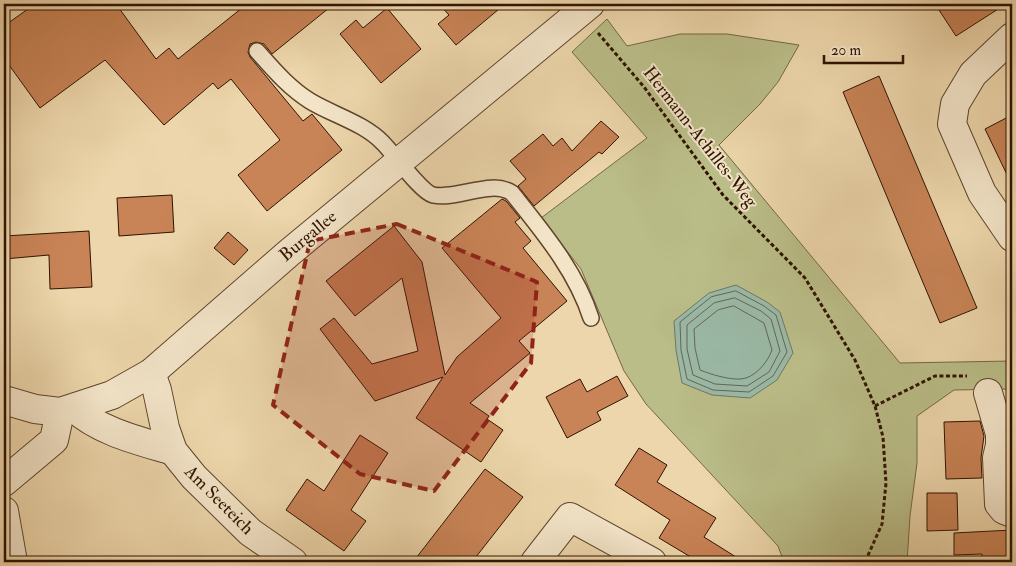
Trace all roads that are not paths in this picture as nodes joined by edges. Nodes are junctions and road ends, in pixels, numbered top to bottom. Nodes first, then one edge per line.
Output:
1 (580, 7) edge
2 (1012, 37) edge
3 (257, 51) dead end
4 (398, 160) junction
5 (1012, 237) edge
6 (591, 318) dead end
7 (151, 373) junction
8 (981, 385) road end
9 (4, 400) edge
10 (67, 410) junction
11 (173, 452) junction
12 (4, 482) edge
13 (4, 511) edge
14 (1012, 513) edge
15 (13, 562) edge
16 (293, 562) edge
17 (535, 562) edge
18 (652, 562) edge

1 - 4 street, Burgallee
2 - 5 street
3 - 4 lane
4 - 6 lane
4 - 7 street, Burgallee
7 - 10 street, Burgallee
7 - 11 street, Am Seeteich
8 - 14 street
9 - 10 street, Burgallee
10 - 11 street, Am Seeteich
10 - 12 street
11 - 16 street, Am Seeteich
13 - 15 street
17 - 18 street

